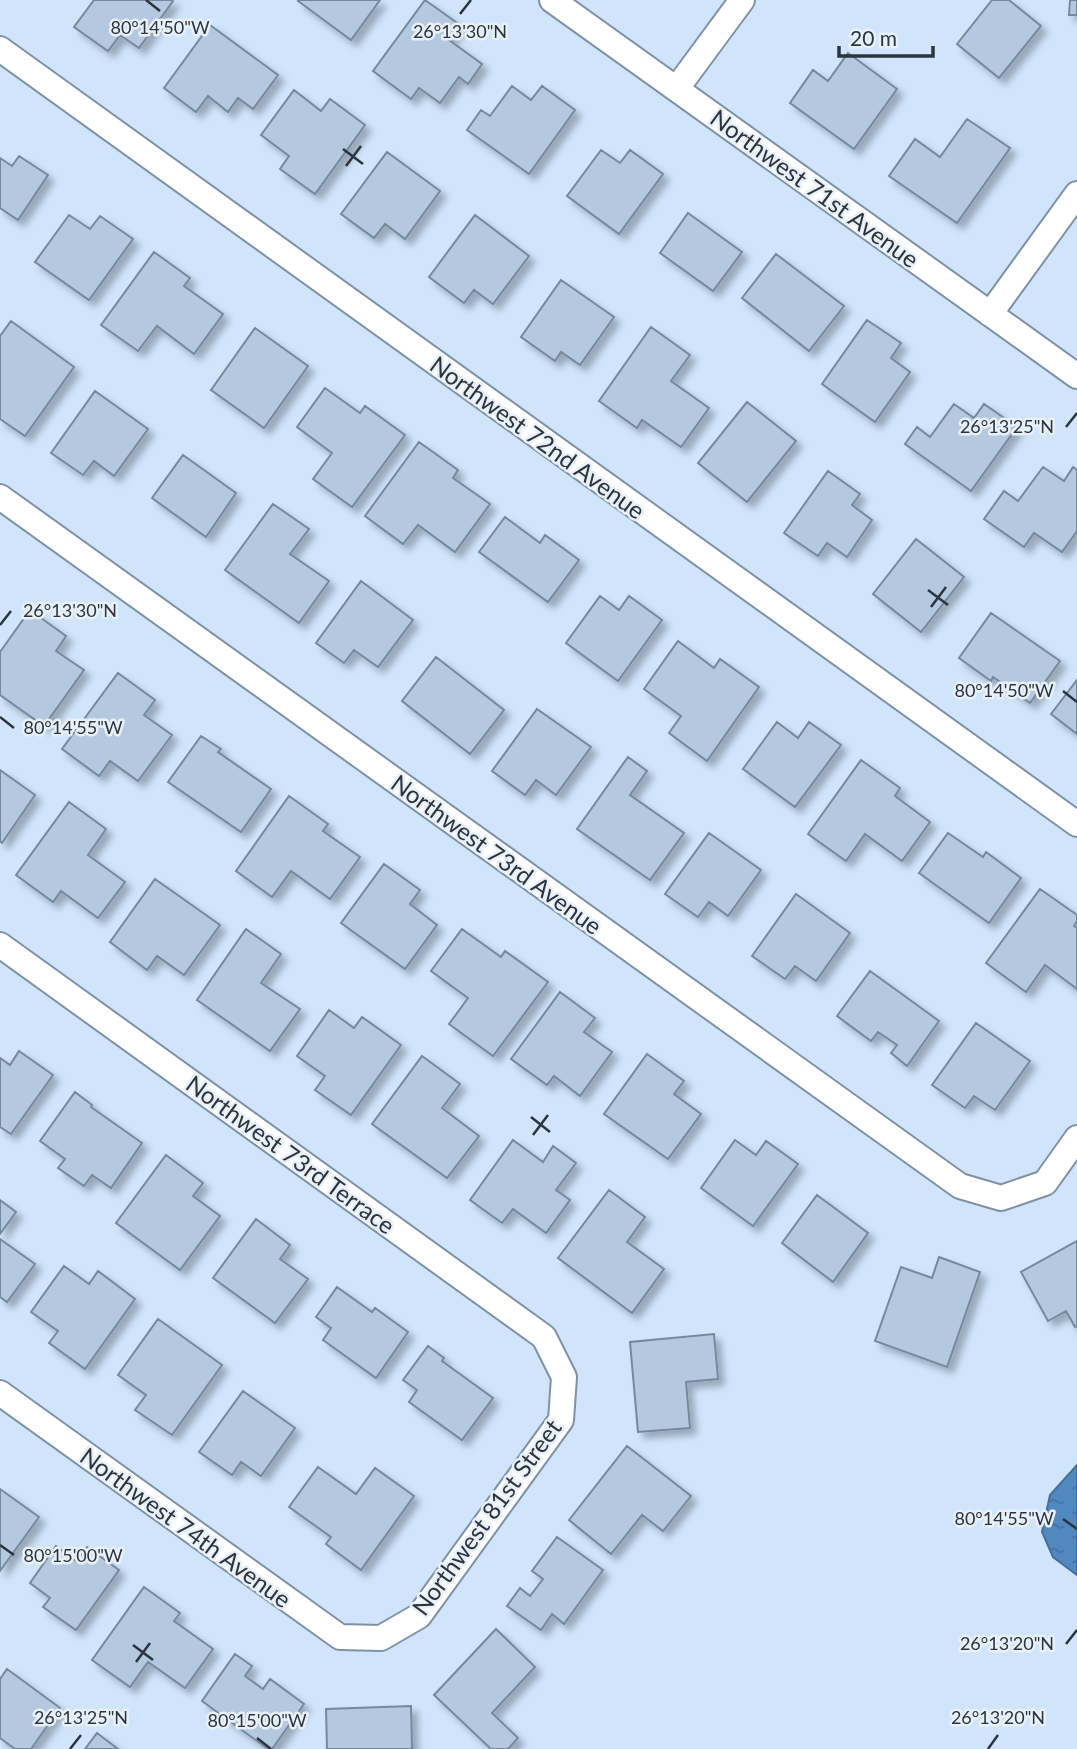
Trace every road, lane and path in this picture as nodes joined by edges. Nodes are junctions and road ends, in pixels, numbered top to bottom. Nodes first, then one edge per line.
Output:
1 (552, 0) edge
2 (742, 0) edge
3 (0, 49) edge
4 (677, 88) junction
5 (1077, 194) edge
6 (990, 314) junction
7 (1077, 376) edge
8 (0, 497) edge
9 (1077, 824) edge
10 (0, 945) edge
11 (1077, 1138) edge
12 (564, 1377) joint
13 (0, 1393) edge
14 (381, 1638) joint

1 - 4 street, Northwest 71st Avenue
2 - 4 street
3 - 9 street, Northwest 72nd Avenue
4 - 6 street, Northwest 71st Avenue
5 - 6 street
6 - 7 street, Northwest 71st Avenue
8 - 11 street, Northwest 73rd Avenue
10 - 12 street, Northwest 73rd Terrace
12 - 14 street, Northwest 81st Street
13 - 14 street, Northwest 74th Avenue

